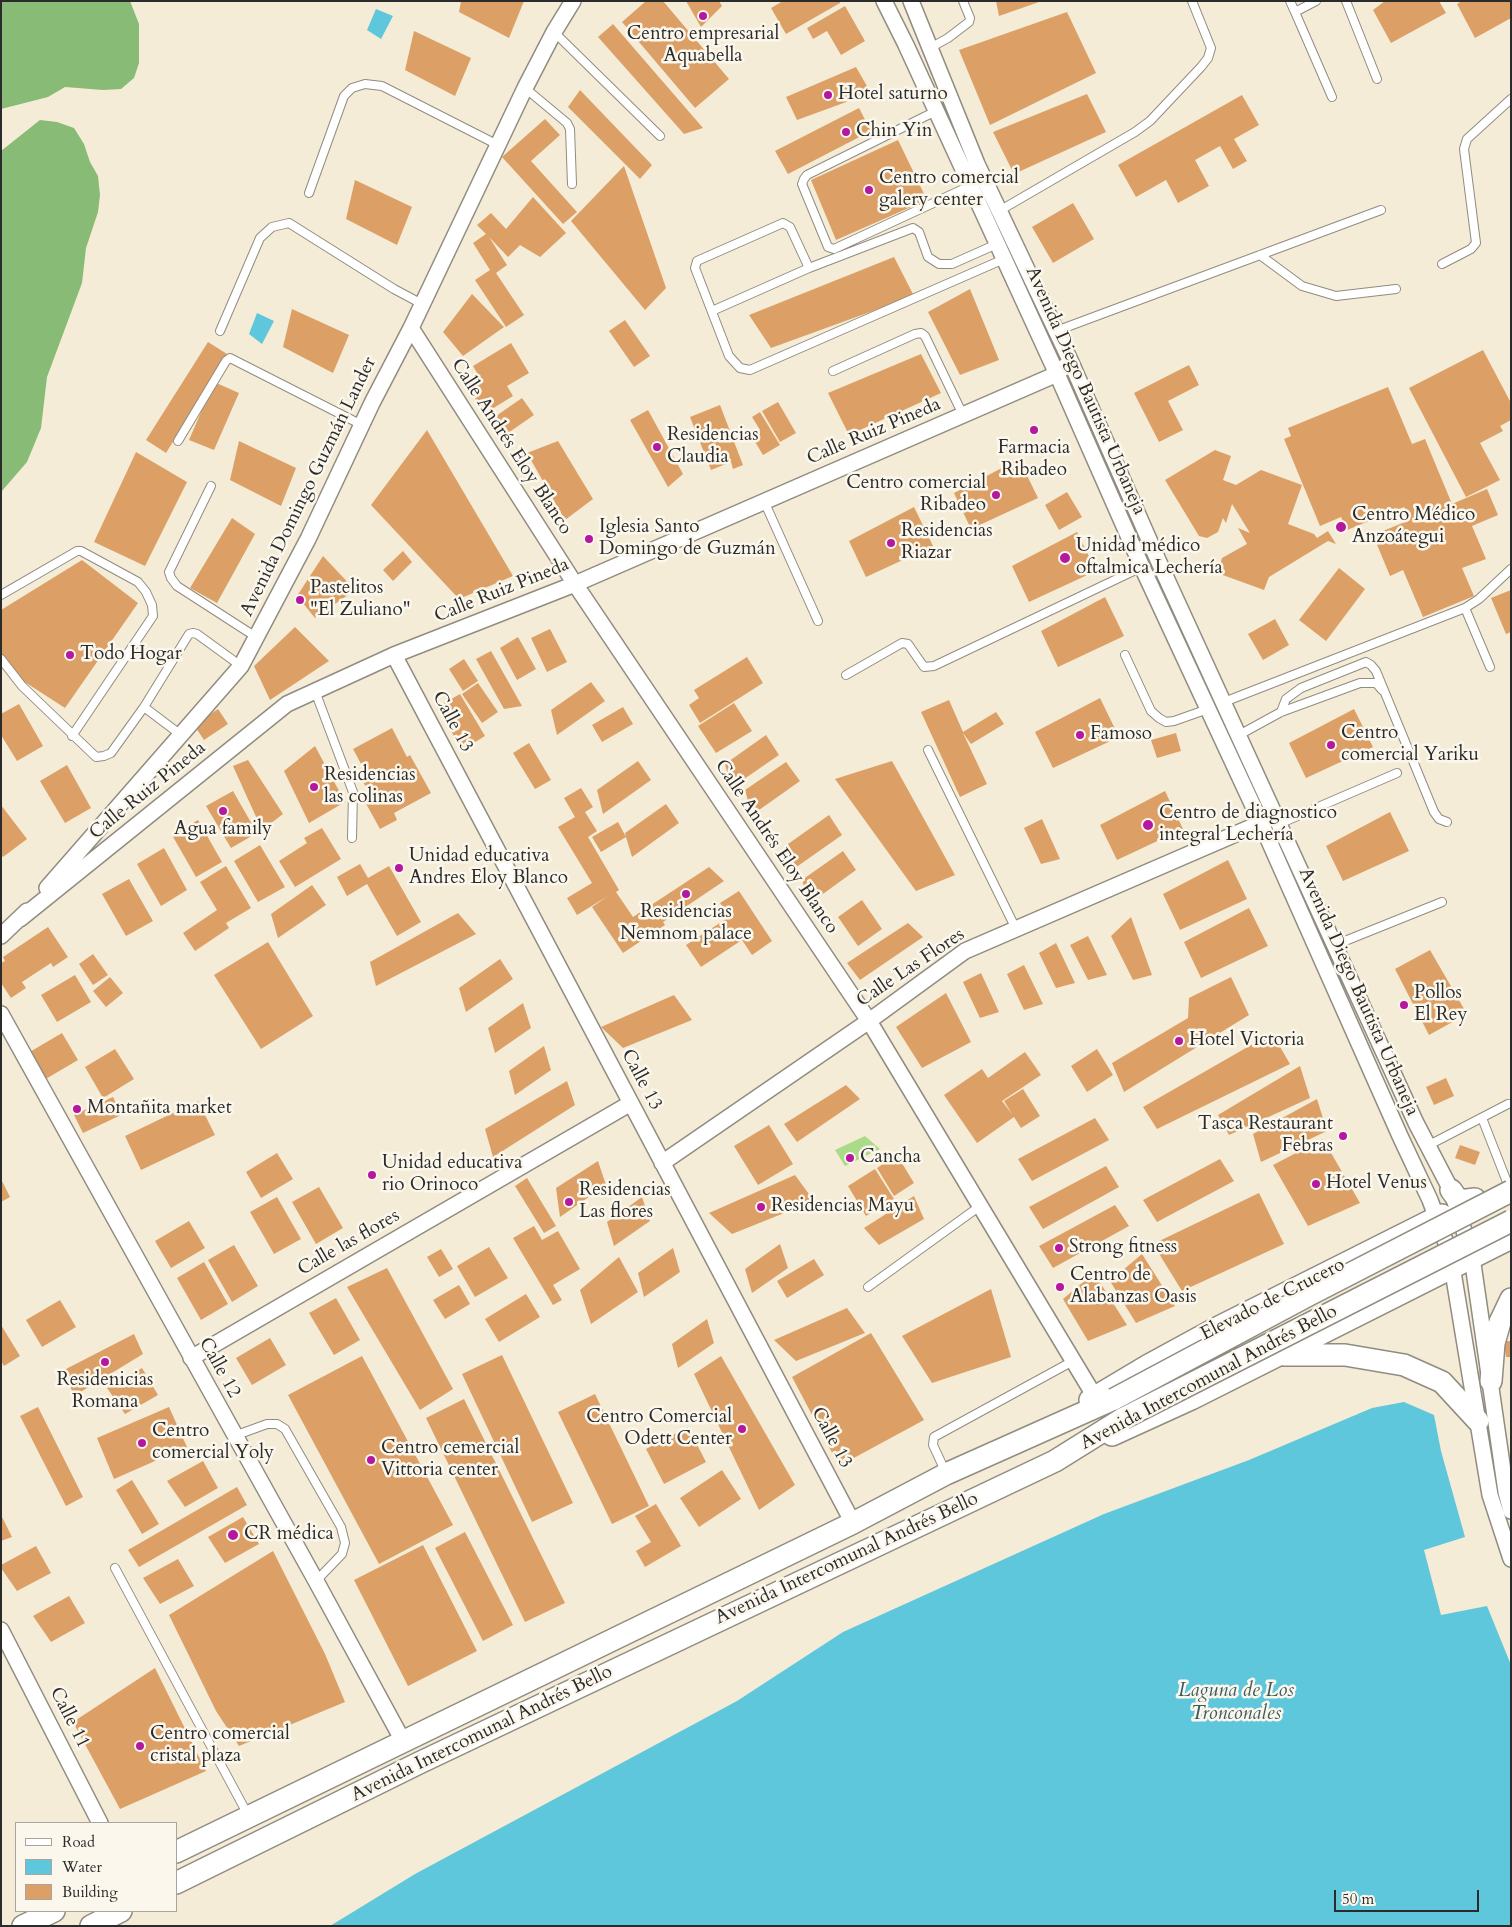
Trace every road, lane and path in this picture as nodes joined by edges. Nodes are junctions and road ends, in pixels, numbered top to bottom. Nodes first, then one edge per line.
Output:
1 (574, 1) edge
2 (884, 1) edge
3 (910, 1) edge
4 (963, 1) edge
5 (1192, 1) edge
6 (1290, 1) edge
7 (1316, 1) edge
8 (1346, 1) edge
9 (1295, 12) junction
10 (554, 32) junction
11 (930, 48) junction
12 (1377, 79) dead end
13 (525, 88) junction
14 (1332, 97) dead end
15 (1511, 99) edge
16 (936, 111) junction
17 (660, 136) dead end
18 (498, 145) junction
19 (572, 184) dead end
20 (970, 186) junction
21 (309, 193) dead end
22 (1381, 210) dead end
23 (999, 211) junction
24 (997, 244) junction
25 (1260, 255) junction
26 (1004, 259) junction
27 (1442, 264) dead end
28 (809, 268) junction
29 (1396, 289) dead end
30 (422, 304) junction
31 (712, 312) junction
32 (411, 328) junction
33 (220, 331) dead end
34 (1056, 331) junction
35 (1070, 360) junction
36 (833, 370) dead end
37 (1057, 374) junction
38 (964, 415) junction
39 (362, 425) junction
40 (178, 441) dead end
41 (211, 486) dead end
42 (764, 502) junction
43 (1142, 566) junction
44 (1511, 569) edge
45 (575, 584) junction
46 (1, 595) edge
47 (1465, 608) junction
48 (818, 621) dead end
49 (256, 637) junction
50 (394, 655) junction
51 (1125, 655) dead end
52 (1, 659) edge
53 (241, 666) junction
54 (1490, 667) dead end
55 (846, 675) dead end
56 (1384, 691) junction
57 (315, 692) junction
58 (1224, 702) junction
59 (144, 706) junction
60 (1208, 709) junction
61 (1281, 712) junction
62 (181, 735) junction
63 (1239, 735) junction
64 (72, 736) junction
65 (928, 750) dead end
66 (1397, 773) dead end
67 (1447, 822) dead end
68 (1261, 824) junction
69 (1279, 824) junction
70 (352, 838) dead end
71 (1442, 902) dead end
72 (20, 919) junction
73 (1016, 929) junction
74 (1, 936) edge
75 (1335, 945) junction
76 (1, 1014) edge
77 (869, 1021) junction
78 (631, 1103) junction
79 (1508, 1104) dead end
80 (1482, 1118) junction
81 (1429, 1145) junction
82 (662, 1163) junction
83 (1509, 1184) edge
84 (1461, 1199) junction
85 (980, 1206) junction
86 (1429, 1214) junction
87 (1511, 1221) edge
88 (1511, 1238) edge
89 (1472, 1257) junction
90 (1452, 1266) junction
91 (868, 1287) dead end
92 (1511, 1299) edge
93 (1281, 1355) junction
94 (191, 1358) junction
95 (1073, 1361) junction
96 (1492, 1381) junction
97 (1105, 1398) junction
98 (1478, 1421) junction
99 (234, 1436) junction
100 (1055, 1460) junction
101 (946, 1474) junction
102 (1511, 1511) edge
103 (853, 1523) junction
104 (1511, 1559) edge
105 (115, 1568) dead end
106 (316, 1581) junction
107 (1, 1630) edge
108 (403, 1741) junction
109 (248, 1816) junction
110 (99, 1822) edge
111 (178, 1851) edge
112 (178, 1883) edge
113 (52, 1912) edge
114 (119, 1912) edge
115 (23, 1926) edge
116 (91, 1926) edge

1 - 10 street, Avenida Domingo Guzmán Lander
2 - 16 street, Avenida Diego Bautista Urbaneja
3 - 11 street, Avenida Diego Bautista Urbaneja
4 - 11 lane
5 - 23 lane
6 - 9 lane
7 - 9 lane
8 - 12 lane
9 - 14 lane
10 - 13 street, Avenida Domingo Guzmán Lander
10 - 17 lane
11 - 23 street, Avenida Diego Bautista Urbaneja
13 - 18 street, Avenida Domingo Guzmán Lander
13 - 19 lane
15 - 27 lane
16 - 20 street, Avenida Diego Bautista Urbaneja
16 - 20 lane
18 - 21 lane
18 - 30 street, Avenida Domingo Guzmán Lander
20 - 24 street, Avenida Diego Bautista Urbaneja
22 - 25 lane
23 - 34 street, Avenida Diego Bautista Urbaneja
24 - 26 street, Avenida Diego Bautista Urbaneja
24 - 28 lane
25 - 29 lane
25 - 34 lane
26 - 31 lane
26 - 37 street, Avenida Diego Bautista Urbaneja
28 - 31 lane
28 - 31 lane
30 - 32 street, Avenida Domingo Guzmán Lander
30 - 33 lane
32 - 39 street, Avenida Domingo Guzmán Lander
32 - 45 street, Calle Andrés Eloy Blanco
34 - 35 street, Avenida Diego Bautista Urbaneja
35 - 37 street, Calle Ruiz Pineda
35 - 58 street, Avenida Diego Bautista Urbaneja
36 - 38 lane
37 - 38 street, Calle Ruiz Pineda
37 - 43 street, Avenida Diego Bautista Urbaneja
38 - 42 street, Calle Ruiz Pineda
39 - 40 lane
39 - 49 street, Avenida Domingo Guzmán Lander
41 - 49 lane
42 - 45 street, Calle Ruiz Pineda
42 - 48 lane
43 - 55 lane
43 - 60 street, Avenida Diego Bautista Urbaneja
44 - 47 lane
45 - 50 street, Calle Ruiz Pineda
45 - 77 street, Calle Andrés Eloy Blanco
46 - 64 lane
47 - 54 lane
47 - 58 lane
49 - 53 street, Avenida Domingo Guzmán Lander
50 - 57 street, Calle Ruiz Pineda
50 - 78 street, Calle 13
51 - 60 lane
52 - 64 lane
53 - 59 lane
53 - 62 street, Avenida Domingo Guzmán Lander
56 - 61 lane
56 - 61 lane
56 - 67 lane
57 - 70 lane
57 - 72 street, Calle Ruiz Pineda
58 - 63 street, Avenida Diego Bautista Urbaneja
59 - 62 lane
59 - 64 lane
60 - 68 street, Avenida Diego Bautista Urbaneja
61 - 63 lane
62 - 72 street, Avenida Domingo Guzmán Lander
63 - 69 street, Avenida Diego Bautista Urbaneja
65 - 73 lane
66 - 69 lane
68 - 73 street, Calle Las Flores
68 - 86 street, Avenida Diego Bautista Urbaneja
69 - 75 street, Avenida Diego Bautista Urbaneja
71 - 75 lane
72 - 74 street, Avenida Domingo Guzmán Lander
73 - 77 street, Calle Las Flores
75 - 81 street, Avenida Diego Bautista Urbaneja
76 - 94 street, Calle 12
77 - 82 street, Calle Las Flores
77 - 85 street, Calle Andrés Eloy Blanco
78 - 82 street, Calle 13
78 - 94 street, Calle las flores
79 - 80 lane
80 - 81 lane
80 - 83 lane
81 - 84 street, Avenida Diego Bautista Urbaneja
82 - 103 street, Calle 13
83 - 84 main road, Elevado de Crucero
83 - 97 main road, Avenida Intercomunal Andrés Bello, bridge
84 - 86 main road, Elevado de Crucero
84 - 89 street, Avenida Diego Bautista Urbaneja
85 - 91 lane
85 - 95 street, Calle Andrés Eloy Blanco
86 - 90 street, Avenida Diego Bautista Urbaneja
86 - 97 main road, Elevado de Crucero
87 - 100 main road, Avenida Intercomunal Andrés Bello, bridge
88 - 89 main road
89 - 90 main road
89 - 96 street, Avenida Diego Bautista Urbaneja
90 - 93 main road
90 - 98 street, Avenida Diego Bautista Urbaneja
92 - 96 main road
93 - 98 main road
93 - 100 main road
94 - 99 street, Calle 12
95 - 97 street, Calle Andrés Eloy Blanco
95 - 101 lane
96 - 102 street, Avenida Diego Bautista Urbaneja
97 - 101 main road, Avenida Intercomunal Andrés Bello
98 - 104 street, Avenida Diego Bautista Urbaneja
99 - 106 street, Calle 12
99 - 106 lane
100 - 112 main road, Avenida Intercomunal Andrés Bello
101 - 103 main road, Avenida Intercomunal Andrés Bello
103 - 108 main road, Avenida Intercomunal Andrés Bello
105 - 109 lane
106 - 108 street, Calle 12
107 - 110 street, Calle 11
108 - 109 main road, Avenida Intercomunal Andrés Bello
109 - 111 main road, Avenida Intercomunal Andrés Bello
113 - 115 main road
114 - 116 main road

